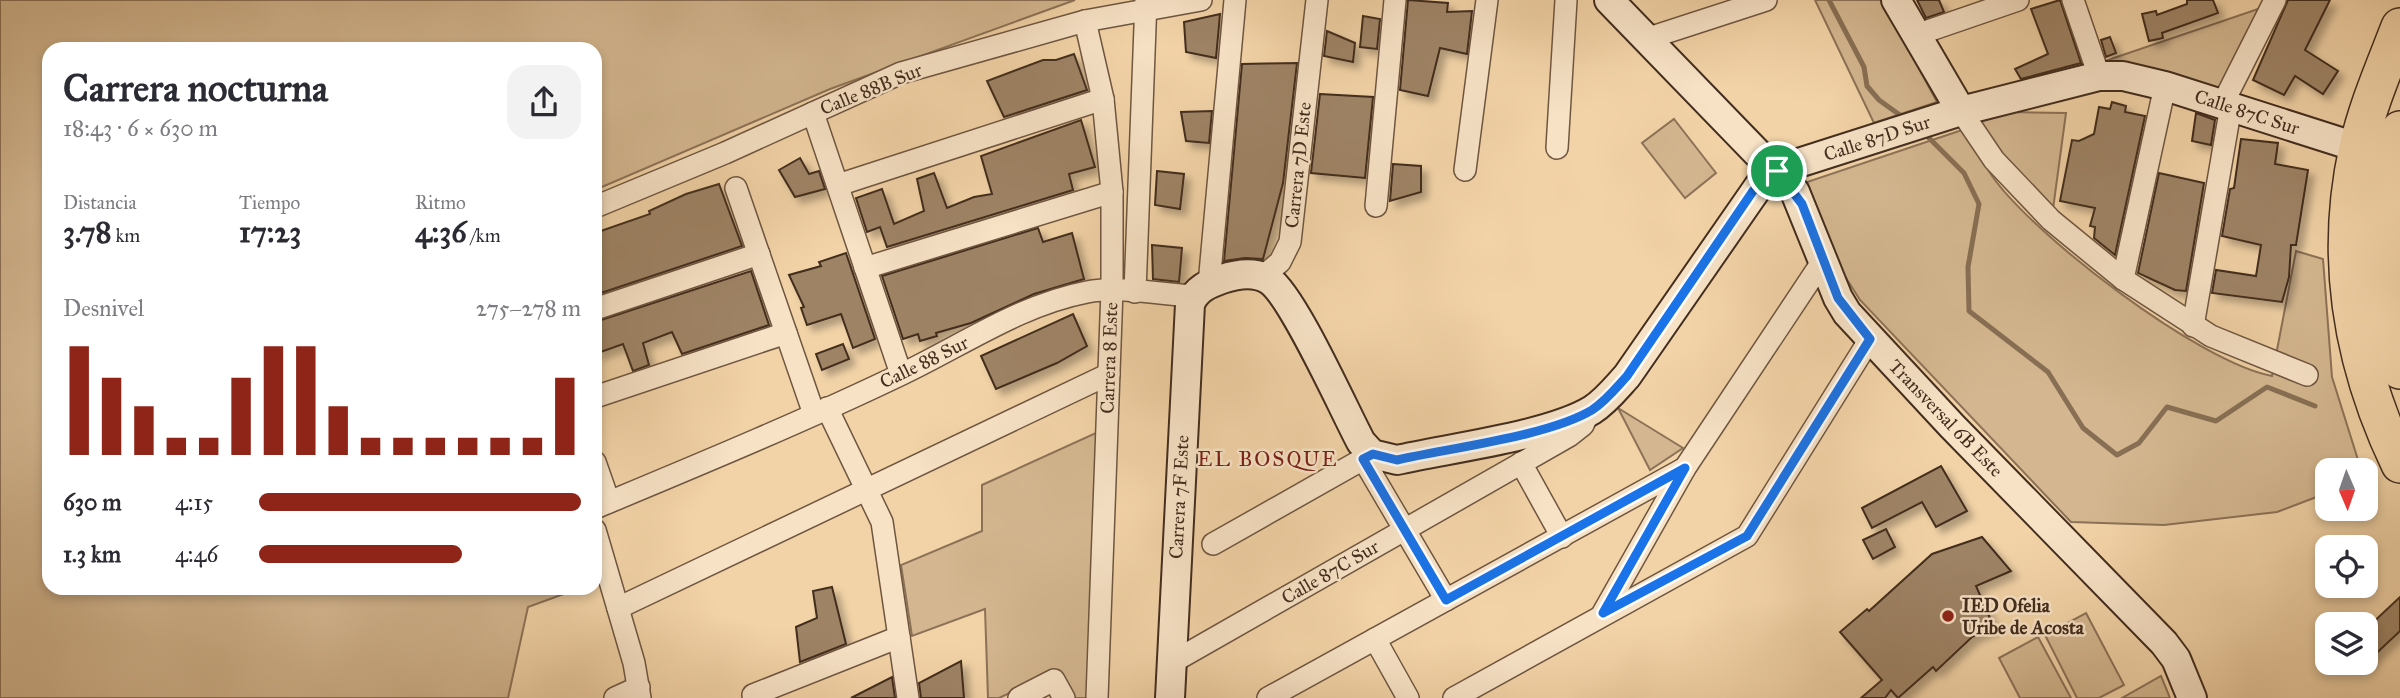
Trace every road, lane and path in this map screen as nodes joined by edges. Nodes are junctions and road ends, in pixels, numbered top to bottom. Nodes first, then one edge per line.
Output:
1 (1201, 0) edge
2 (1235, 0) edge
3 (1317, 0) edge
4 (1395, 0) edge
5 (1487, 0) edge
6 (1566, 0) edge
7 (1609, 0) edge
8 (1766, 0) edge
9 (1896, 0) edge
10 (2018, 0) edge
11 (2073, 0) edge
12 (2275, 0) edge
13 (1145, 6) edge
14 (1085, 21) junction
15 (2400, 27) edge
16 (1916, 35) junction
17 (1646, 40) junction
18 (2099, 76) junction
19 (2165, 86) junction
20 (1103, 99) junction
21 (2227, 105) junction
22 (1961, 111) junction
23 (813, 113) junction
24 (2396, 144) edge
25 (2358, 147) junction
26 (1557, 149) dead end
27 (1465, 170) dead end
28 (1777, 171) junction
29 (838, 185) junction
30 (736, 188) dead end
31 (1112, 192) junction
32 (602, 204) edge
33 (1376, 206) dead end
34 (759, 254) junction
35 (1824, 259) junction
36 (865, 268) junction
37 (1262, 277) junction
38 (2123, 279) junction
39 (1112, 290) junction
40 (1201, 290) junction
41 (1135, 292) junction
42 (2392, 297) edge
43 (602, 307) edge
44 (2193, 326) junction
45 (786, 333) junction
46 (1870, 339) junction
47 (2400, 370) edge
48 (901, 374) junction
49 (1109, 374) junction
50 (2307, 375) dead end
51 (602, 395) edge
52 (820, 411) junction
53 (1590, 411) junction
54 (1368, 457) junction
55 (1521, 463) junction
56 (2400, 464) edge
57 (1685, 468) junction
58 (866, 490) junction
59 (602, 505) edge
60 (1405, 530) junction
61 (1562, 537) junction
62 (1213, 544) dead end
63 (602, 554) edge
64 (1446, 600) junction
65 (618, 608) junction
66 (1603, 613) junction
67 (899, 637) junction
68 (1375, 639) junction
69 (1171, 663) junction
70 (1059, 689) edge
71 (639, 692) edge
72 (753, 695) dead end
73 (615, 698) edge
74 (908, 698) edge
75 (1019, 698) edge
76 (1097, 698) edge
77 (1170, 698) edge
78 (1268, 698) edge
79 (1408, 698) edge
80 (1454, 698) edge
81 (2192, 698) edge

1 - 13 street, Calle 88B Sur
2 - 40 street, Carrera 7F Este
3 - 37 street, Carrera 7D Este
4 - 33 street
5 - 27 street
6 - 26 street
7 - 17 street, Transversal 6B Este
8 - 17 street
9 - 16 street
10 - 16 street
11 - 18 street
12 - 21 street
13 - 14 street, Calle 88B Sur
13 - 41 street, Carrera 8 Este
14 - 20 street, Carrera 8 Este
14 - 23 street, Calle 88B Sur
15 - 25 highway
16 - 22 street
17 - 28 street, Transversal 6B Este
18 - 19 street, Calle 87C Sur
18 - 22 street, Calle 87D Sur
19 - 21 street, Calle 87C Sur
19 - 38 street
20 - 29 street
20 - 31 street, Carrera 8 Este
21 - 25 street, Calle 87C Sur
21 - 44 street
22 - 28 street, Calle 87D Sur
22 - 38 street
23 - 29 street
23 - 32 street, Calle 88B Sur
24 - 25 street, Calle 87C Sur
24 - 42 highway
25 - 56 highway
28 - 35 street, Transversal 6B Este
28 - 53 street, Calle 87D Sur
29 - 36 street
30 - 34 street
31 - 36 street
31 - 39 street, Carrera 8 Este
34 - 43 street
34 - 45 street
35 - 46 street, Transversal 6B Este
35 - 57 street
36 - 48 street
37 - 40 street, Calle 88 Sur
37 - 54 street
38 - 44 street
39 - 41 street, Calle 88 Sur
39 - 48 street, Calle 88 Sur
39 - 49 street, Carrera 8 Este
40 - 41 street, Calle 88 Sur
40 - 69 street, Carrera 7F Este
42 - 47 highway
44 - 50 street
45 - 51 street
45 - 52 street
46 - 66 street
46 - 81 street, Transversal 6B Este
48 - 52 street, Calle 88 Sur
49 - 58 street
49 - 76 street, Carrera 8 Este
52 - 58 street
52 - 59 street, Calle 88 Sur
53 - 54 street, Calle 87D Sur
53 - 55 street, Calle 87C Sur
54 - 60 street
54 - 62 street
55 - 60 street, Calle 87C Sur
55 - 61 street
57 - 61 street
57 - 66 street
58 - 65 street
58 - 67 street
60 - 64 street
60 - 69 street, Calle 87C Sur
61 - 64 street
63 - 65 street
64 - 68 street
65 - 71 street
66 - 80 street
67 - 72 street
67 - 74 street
68 - 78 street
68 - 79 street
69 - 77 street, Carrera 7F Este
70 - 75 street
71 - 73 street

